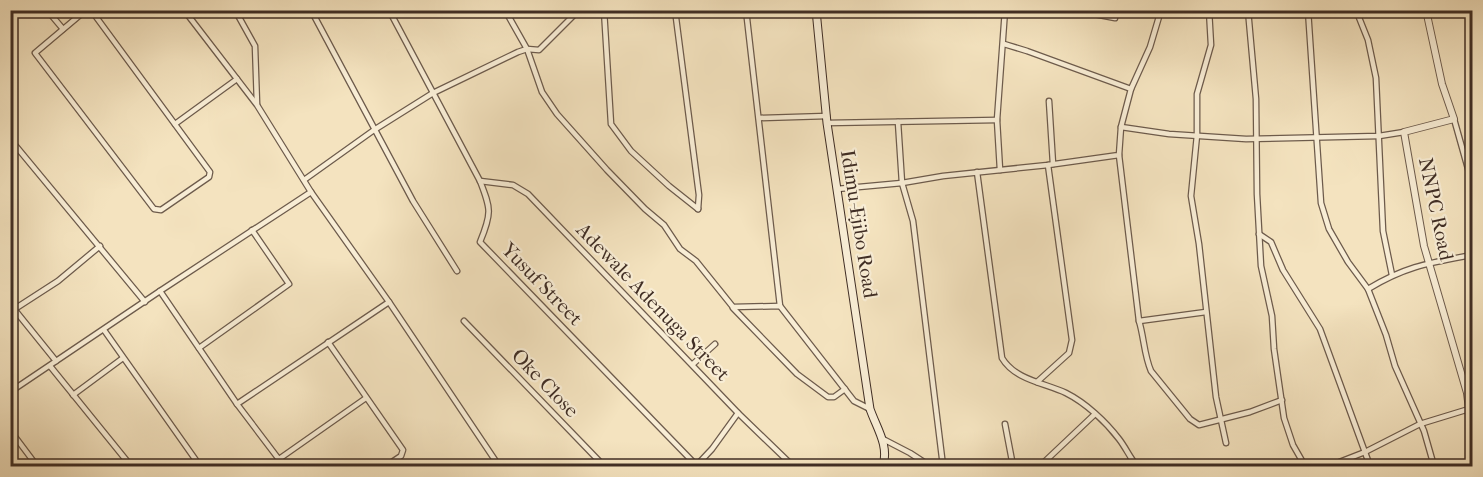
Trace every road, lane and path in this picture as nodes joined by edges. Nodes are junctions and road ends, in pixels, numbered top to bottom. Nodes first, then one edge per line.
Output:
1 (47, 10) edge
2 (86, 10) edge
3 (91, 10) edge
4 (184, 10) edge
5 (235, 10) edge
6 (311, 10) edge
7 (389, 10) edge
8 (505, 10) edge
9 (579, 10) edge
10 (604, 10) edge
11 (675, 10) edge
12 (746, 10) edge
13 (816, 10) edge
14 (1005, 10) edge
15 (1073, 10) edge
16 (1161, 10) edge
17 (1209, 10) edge
18 (1248, 10) edge
19 (1308, 10) edge
20 (1356, 10) edge
21 (1426, 10) edge
22 (1115, 18) dead end
23 (63, 29) junction
24 (1004, 45) junction
25 (526, 49) junction
26 (237, 79) junction
27 (1131, 88) junction
28 (434, 93) junction
29 (1049, 101) dead end
30 (257, 105) junction
31 (759, 118) junction
32 (827, 119) junction
33 (1454, 119) junction
34 (997, 120) junction
35 (898, 122) junction
36 (175, 124) junction
37 (1121, 127) junction
38 (374, 130) junction
39 (1404, 132) junction
40 (1197, 135) junction
41 (1379, 136) junction
42 (1318, 138) junction
43 (10, 139) edge
44 (1255, 139) junction
45 (1119, 155) junction
46 (1051, 165) junction
47 (1000, 170) junction
48 (977, 172) junction
49 (304, 180) junction
50 (480, 181) junction
51 (902, 183) junction
52 (1473, 183) edge
53 (837, 189) junction
54 (311, 192) junction
55 (252, 230) junction
56 (1259, 234) junction
57 (100, 246) junction
58 (1473, 255) edge
59 (1429, 263) junction
60 (457, 271) dead end
61 (1392, 275) junction
62 (1368, 289) junction
63 (160, 291) junction
64 (145, 302) junction
65 (389, 303) junction
66 (10, 304) edge
67 (780, 306) junction
68 (733, 307) junction
69 (13, 310) edge
70 (1206, 312) junction
71 (464, 321) dead end
72 (1139, 321) junction
73 (104, 330) junction
74 (328, 342) junction
75 (715, 344) dead end
76 (200, 348) junction
77 (123, 358) junction
78 (56, 361) junction
79 (693, 364) junction
80 (50, 366) junction
81 (1037, 382) junction
82 (845, 389) junction
83 (10, 392) edge
84 (73, 395) junction
85 (366, 398) junction
86 (1282, 400) junction
87 (237, 404) junction
88 (870, 409) junction
89 (1469, 409) junction
90 (738, 412) junction
91 (1095, 414) junction
92 (1221, 419) junction
93 (1005, 423) dead end
94 (1420, 424) junction
95 (10, 430) edge
96 (883, 440) junction
97 (1226, 443) dead end
98 (1365, 452) junction
99 (279, 459) junction
100 (1131, 460) junction
101 (788, 461) junction
102 (37, 466) edge
103 (131, 466) edge
104 (200, 466) edge
105 (284, 466) edge
106 (386, 466) edge
107 (498, 466) edge
108 (604, 466) edge
109 (697, 466) edge
110 (784, 466) edge
111 (794, 466) edge
112 (883, 466) edge
113 (930, 466) edge
114 (943, 466) edge
115 (1013, 466) edge
116 (1040, 466) edge
117 (1124, 466) edge
118 (1137, 466) edge
119 (1305, 466) edge
120 (1329, 466) edge
121 (1370, 466) edge
122 (1434, 466) edge
123 (1470, 466) edge

1 - 23 street
2 - 23 street
3 - 36 street
4 - 26 street
5 - 30 street
6 - 38 street
7 - 28 street, Yusuf Street
8 - 25 street
9 - 25 street
10 - 11 street
12 - 31 street
13 - 32 main road, Idimu-Ejibo Road
14 - 24 street
15 - 22 street
16 - 27 street
17 - 40 street
18 - 44 street
19 - 42 street
20 - 41 street
21 - 33 street
23 - 36 street
24 - 27 street
24 - 34 street
25 - 28 street
25 - 68 street
26 - 30 street
26 - 36 street
27 - 37 street
28 - 38 street
28 - 50 street, Yusuf Street
29 - 46 street
30 - 49 street
31 - 32 street
31 - 67 street
32 - 35 street
32 - 53 main road, Idimu-Ejibo Road
33 - 39 street
33 - 52 street
34 - 35 street
34 - 47 street
35 - 51 street
37 - 40 street
37 - 45 street
38 - 49 street
38 - 60 street
39 - 41 street
39 - 59 street, NNPC Road
40 - 44 street
40 - 70 street
41 - 42 street
41 - 61 street
42 - 44 street
42 - 62 street
43 - 57 street
44 - 56 street
45 - 46 street
45 - 72 street
46 - 47 street
46 - 81 street
47 - 48 street
48 - 51 street
48 - 81 street
49 - 54 street
50 - 79 street, Adewale Adenuga Street
50 - 109 street, Yusuf Street
51 - 53 street
51 - 114 street
53 - 88 main road, Idimu-Ejibo Road
54 - 55 street
54 - 65 street
55 - 63 street
55 - 76 street
56 - 86 street
56 - 98 street
57 - 64 street
57 - 69 street
58 - 59 street
59 - 61 street
59 - 89 street, NNPC Road
61 - 62 street
62 - 94 street
63 - 64 street
63 - 76 street
64 - 73 street
65 - 74 street
65 - 107 street
66 - 69 street
67 - 68 street
67 - 82 street
68 - 82 street
69 - 78 street
70 - 72 street
70 - 92 street
71 - 108 street, Oke Close
72 - 92 street
73 - 77 street
73 - 78 street
74 - 85 street
74 - 87 street
75 - 79 street
76 - 87 street
77 - 84 street
77 - 104 street
78 - 80 street
79 - 90 street, Adewale Adenuga Street
80 - 83 street
80 - 84 street
81 - 91 street
82 - 88 street
84 - 103 street
85 - 99 street
85 - 106 street
86 - 92 street
86 - 119 street
87 - 99 street
88 - 96 main road, Idimu-Ejibo Road
89 - 94 street
89 - 123 street, NNPC Road
90 - 101 street, Adewale Adenuga Street
90 - 109 street
91 - 100 street
91 - 116 street
92 - 97 street
93 - 115 street
94 - 98 street
94 - 122 street
95 - 102 street
96 - 112 main road
96 - 113 street
98 - 120 street
98 - 121 street
99 - 105 street
100 - 117 street
100 - 118 street
101 - 110 street
101 - 111 street, Adewale Adenuga Street

